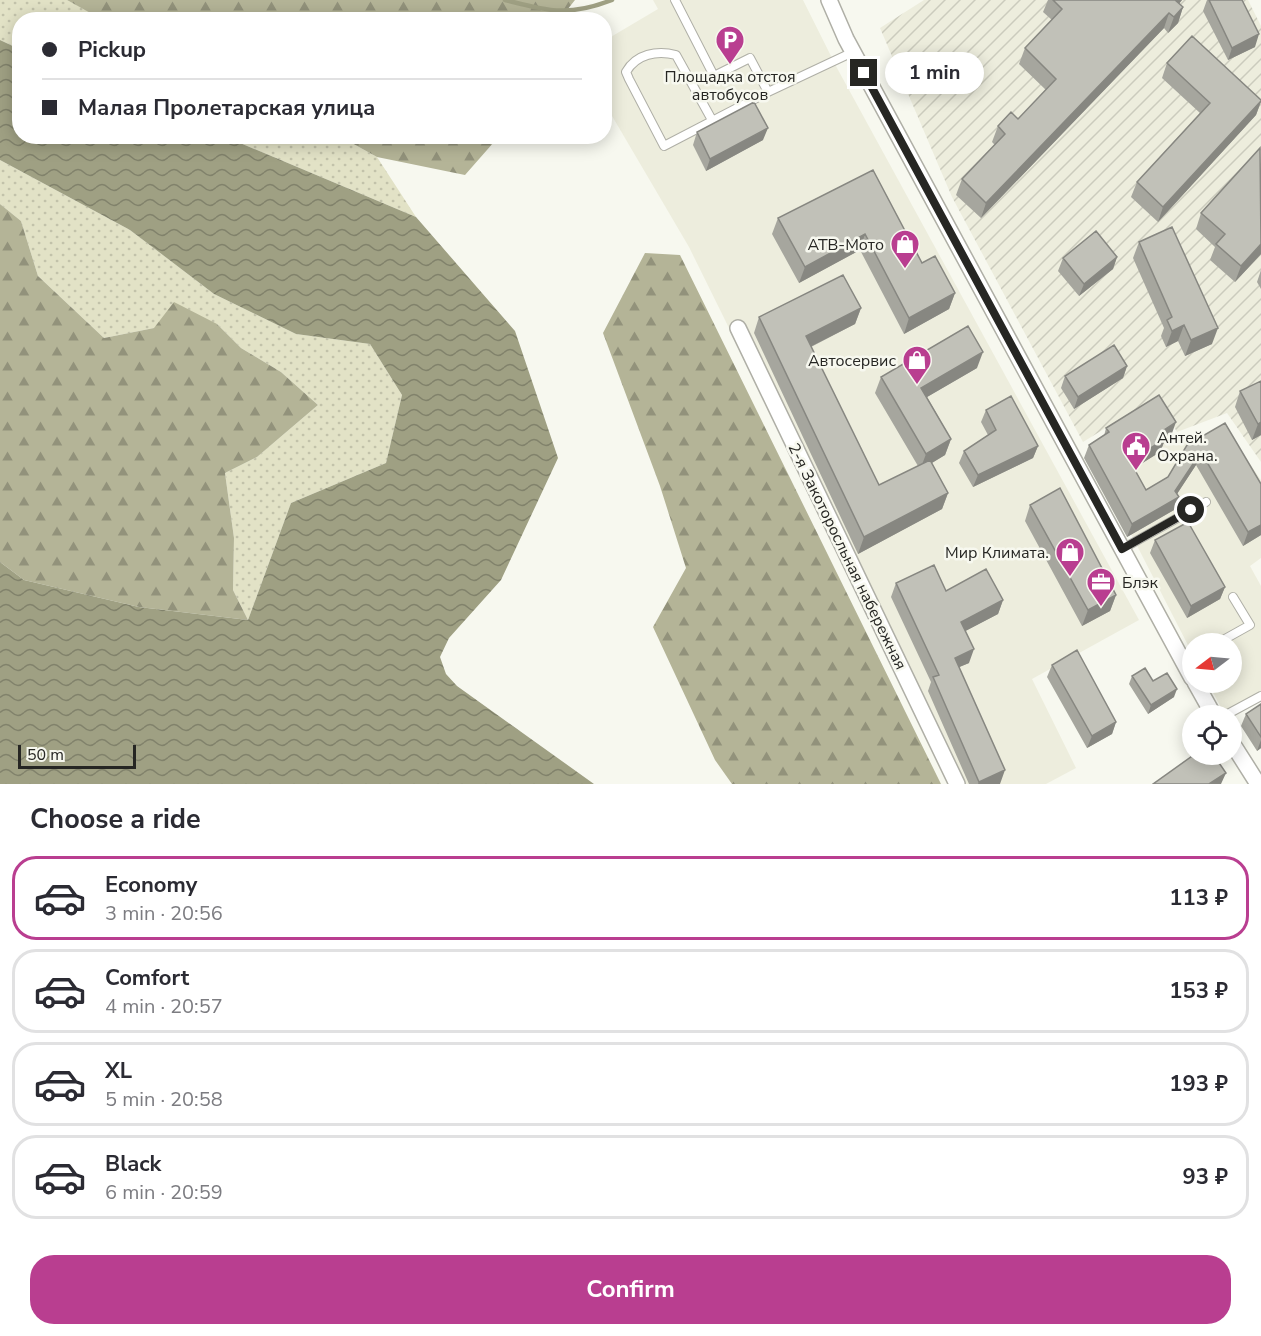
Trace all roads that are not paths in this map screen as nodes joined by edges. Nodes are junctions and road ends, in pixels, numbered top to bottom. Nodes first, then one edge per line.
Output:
1 (675, 0) edge
2 (829, 0) edge
3 (853, 52) junction
4 (768, 92) junction
5 (712, 120) junction
6 (738, 328) dead end
7 (1206, 502) dead end
8 (1122, 549) junction
9 (1233, 597) dead end
10 (1237, 633) edge
11 (1182, 649) edge
12 (1261, 696) edge
13 (1242, 706) edge
14 (1242, 758) edge
15 (1258, 783) edge
16 (957, 784) edge

1 - 4 lane
2 - 3 street
3 - 4 lane
3 - 8 street
4 - 5 lane
5 - 5 lane
6 - 16 street, 2-я Закоторосльная набережная
7 - 8 lane
8 - 11 street
9 - 10 lane
12 - 13 lane
14 - 15 street

